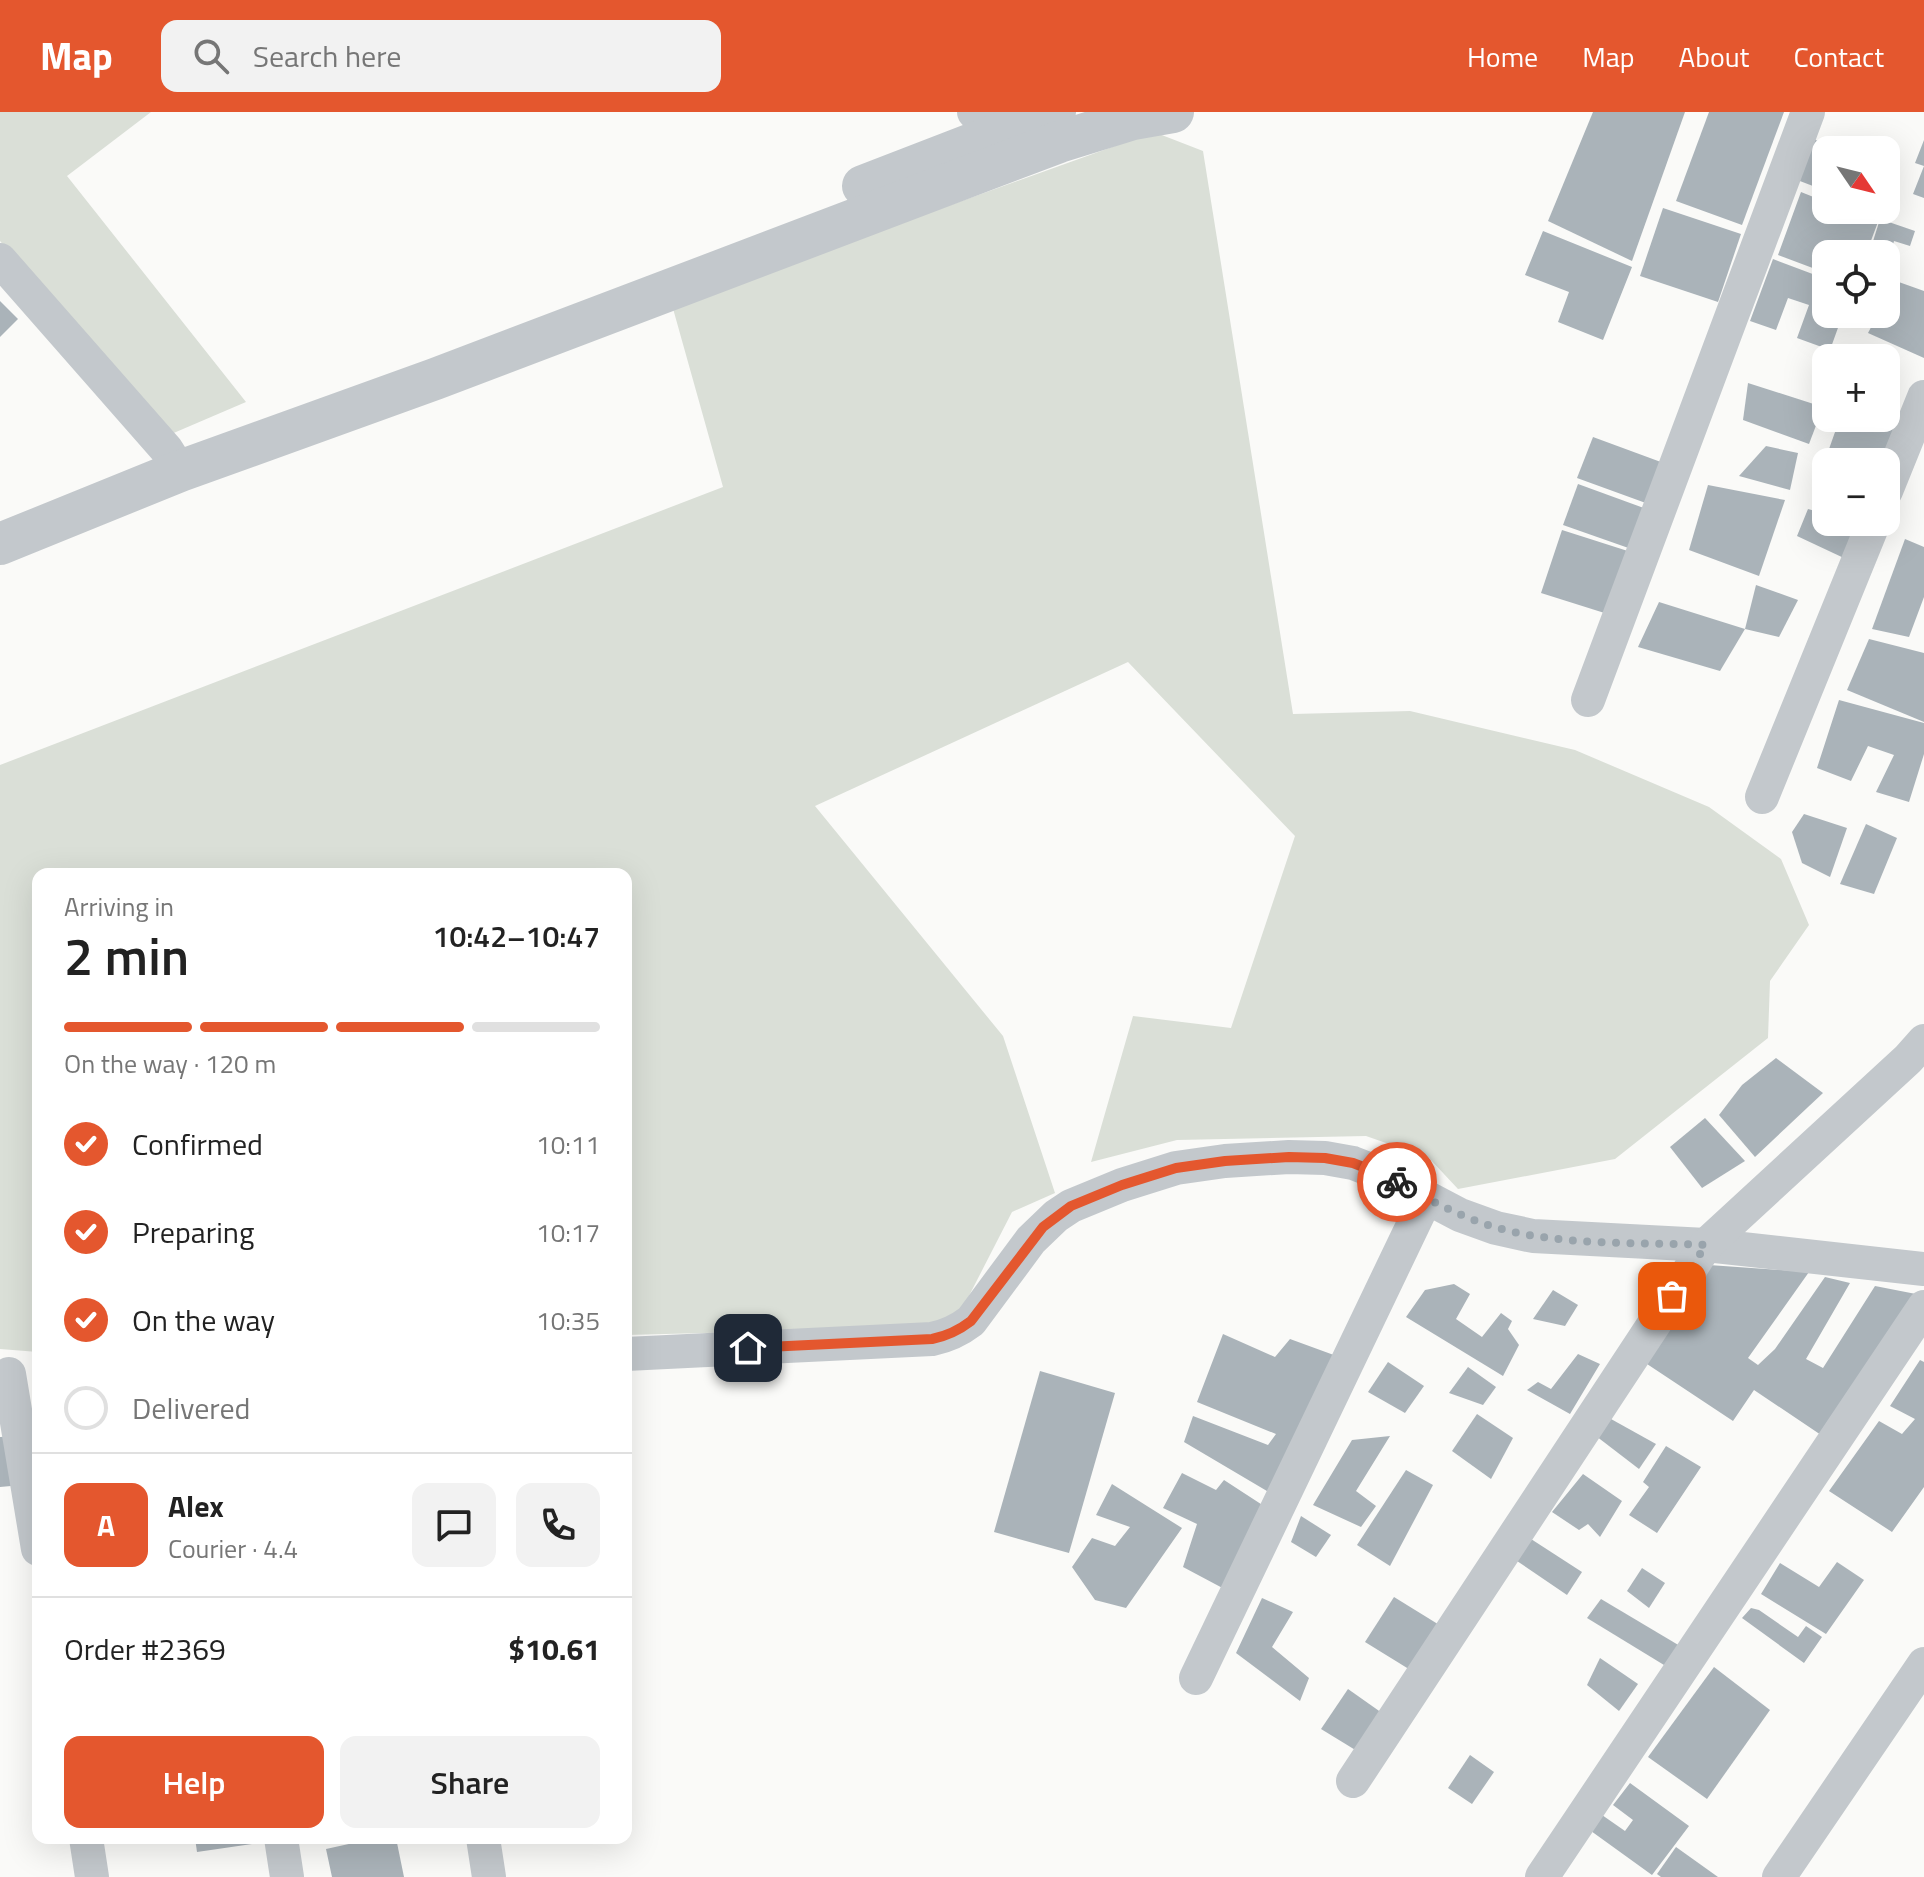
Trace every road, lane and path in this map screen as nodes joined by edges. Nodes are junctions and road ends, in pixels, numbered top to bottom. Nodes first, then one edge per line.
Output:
1 (1055, 112) edge
2 (1808, 112) edge
3 (1153, 116) edge
4 (984, 123) edge
5 (0, 260) edge
6 (1924, 397) edge
7 (1900, 456) edge
8 (173, 460) junction
9 (0, 518) edge
10 (1868, 536) edge
11 (0, 544) edge
12 (1588, 700) dead end
13 (1762, 797) dead end
14 (1924, 1041) edge
15 (1426, 1198) junction
16 (1706, 1245) junction
17 (1924, 1269) edge
18 (1924, 1307) edge
19 (632, 1354) edge
20 (16, 1374) edge
21 (32, 1501) edge
22 (1924, 1664) edge
23 (1196, 1678) dead end
24 (1353, 1781) dead end
25 (87, 1844) edge
26 (282, 1844) edge
27 (484, 1844) edge
28 (92, 1877) edge
29 (287, 1877) edge
30 (489, 1877) edge
31 (1542, 1877) edge
32 (1779, 1877) edge

1 - 4 street
2 - 12 street
3 - 8 street
4 - 8 street
5 - 8 street
6 - 7 street
8 - 9 street
8 - 11 street
10 - 13 street
14 - 16 street
15 - 16 street
15 - 19 street
15 - 23 street
16 - 17 street
16 - 24 street
18 - 31 street
20 - 21 street
22 - 32 street
25 - 28 street
26 - 29 street
27 - 30 street

